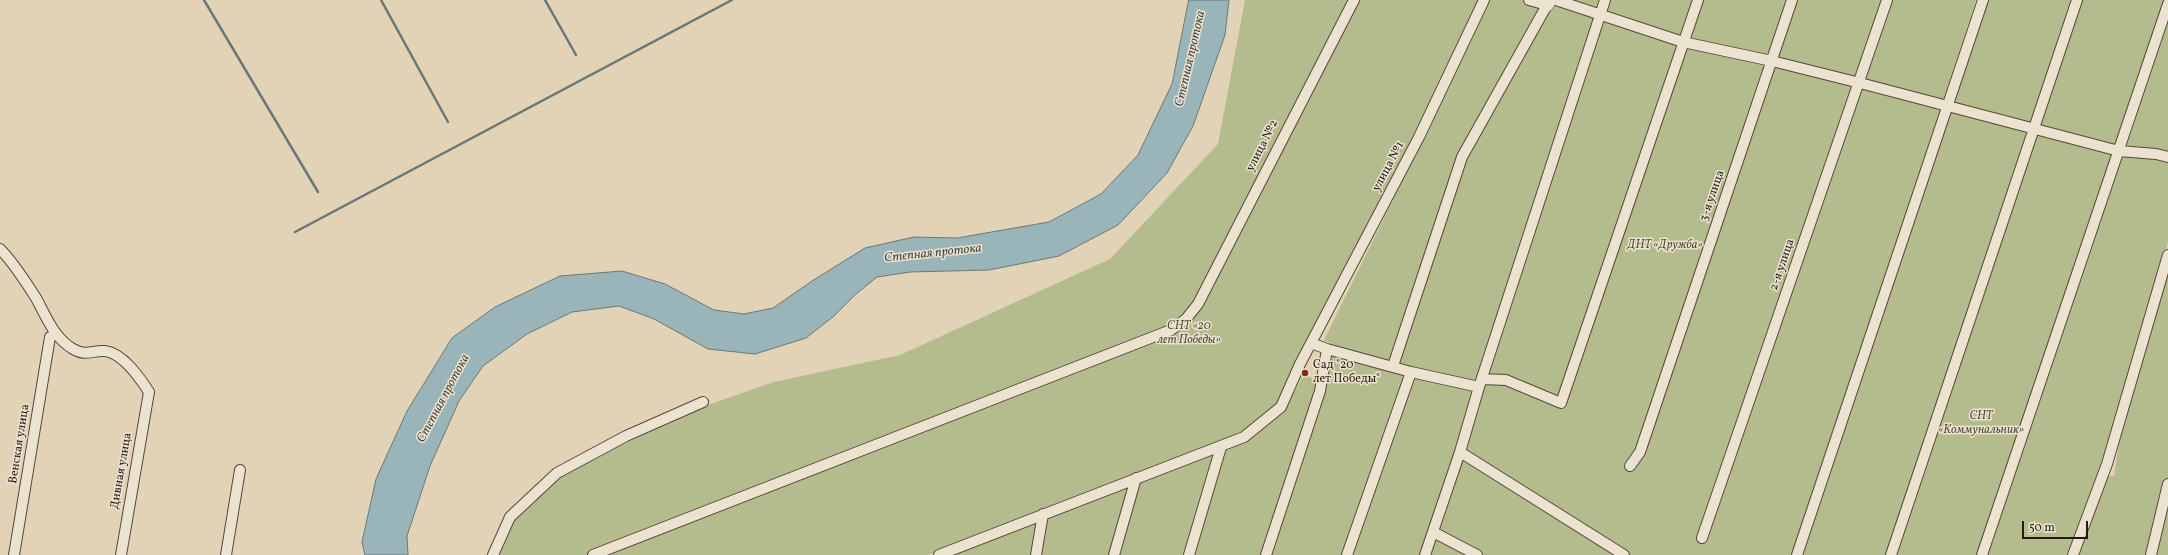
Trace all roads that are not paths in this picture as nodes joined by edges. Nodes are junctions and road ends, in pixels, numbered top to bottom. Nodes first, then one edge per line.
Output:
1 (1354, 0) edge
2 (1484, 0) edge
3 (1529, 0) edge
4 (1606, 0) edge
5 (1698, 0) edge
6 (1792, 0) edge
7 (1887, 0) edge
8 (1983, 0) edge
9 (2077, 0) edge
10 (1551, 2) edge
11 (2168, 4) edge
12 (1601, 15) junction
13 (1683, 42) junction
14 (1772, 61) junction
15 (1860, 83) junction
16 (1946, 107) junction
17 (2033, 129) junction
18 (2119, 151) junction
19 (2168, 157) edge
20 (0, 249) edge
21 (2168, 255) edge
22 (50, 337) dead end
23 (1311, 343) junction
24 (1327, 349) junction
25 (1393, 366) junction
26 (1411, 372) junction
27 (1481, 383) junction
28 (703, 402) dead end
29 (1221, 447) junction
30 (1460, 452) junction
31 (1630, 466) dead end
32 (240, 470) dead end
33 (1136, 478) junction
34 (2168, 484) edge
35 (1043, 514) junction
36 (1433, 532) junction
37 (1702, 538) dead end
38 (953, 552) edge
39 (14, 555) edge
40 (121, 555) edge
41 (226, 555) edge
42 (492, 555) edge
43 (593, 555) edge
44 (939, 555) edge
45 (1036, 555) edge
46 (1114, 555) edge
47 (1189, 555) edge
48 (1266, 555) edge
49 (1347, 555) edge
50 (1425, 555) edge
51 (1477, 555) edge
52 (1624, 555) edge
53 (1797, 555) edge
54 (1891, 555) edge
55 (1982, 555) edge
56 (2073, 555) edge
57 (2151, 555) edge

1 - 43 street, улица №2
2 - 23 street, улица №1
3 - 10 street
4 - 12 street
5 - 13 street
6 - 14 street, 3-я улица
7 - 15 street, 2-я улица
8 - 16 street
9 - 17 street
10 - 12 street
10 - 25 street
11 - 18 street
12 - 13 street
12 - 27 street
13 - 14 street
13 - 27 street
14 - 15 street
14 - 31 street, 3-я улица
15 - 16 street
15 - 37 street, 2-я улица
16 - 17 street
16 - 53 street
17 - 18 street
17 - 54 street
18 - 19 street
18 - 55 street
20 - 40 street, Дивная улица
21 - 56 street
22 - 39 street, Венская улица
23 - 24 street
23 - 29 street, улица №1
24 - 25 street
24 - 48 street
25 - 26 street
26 - 27 street
26 - 49 street
27 - 30 street
28 - 42 street
29 - 33 street, улица №1
29 - 47 street
30 - 36 street
30 - 52 street
32 - 41 street
33 - 35 street, улица №1
33 - 46 street
34 - 57 street
35 - 38 street, улица №1
35 - 45 street
36 - 50 street
36 - 51 street
38 - 44 street, улица №1

